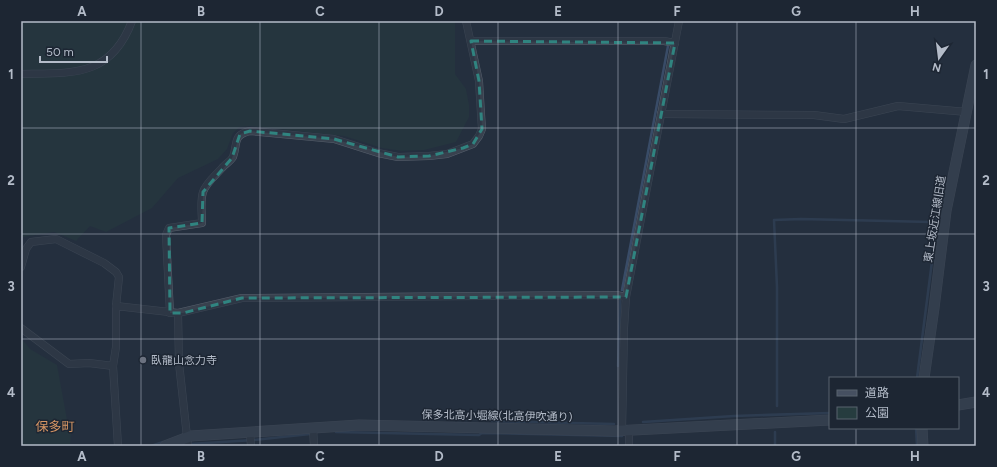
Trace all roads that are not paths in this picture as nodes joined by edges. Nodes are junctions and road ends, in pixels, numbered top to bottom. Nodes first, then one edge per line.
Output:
1 (132, 21) edge
2 (466, 21) edge
3 (679, 21) edge
4 (471, 41) junction
5 (675, 43) junction
6 (976, 65) edge
7 (21, 74) edge
8 (967, 112) junction
9 (661, 114) junction
10 (21, 267) edge
11 (626, 297) junction
12 (116, 306) junction
13 (170, 313) junction
14 (178, 313) junction
15 (21, 328) edge
16 (114, 366) junction
17 (924, 377) edge
18 (976, 402) edge
19 (959, 405) edge
20 (829, 420) edge
21 (313, 428) junction
22 (922, 429) edge
23 (626, 430) junction
24 (250, 440) edge
25 (187, 442) edge
26 (118, 446) edge
27 (165, 446) edge
28 (314, 446) edge
29 (629, 446) edge
30 (922, 446) edge

1 - 7 street
2 - 4 street
3 - 5 street
4 - 5 street
4 - 13 street
5 - 9 street
6 - 8 street, 東上坂近江線旧道
8 - 9 street
8 - 17 street, 東上坂近江線旧道
9 - 11 street
10 - 12 street
11 - 14 street
11 - 23 street
12 - 13 street
12 - 16 street
13 - 14 street
14 - 25 street
15 - 16 street
16 - 26 street
18 - 19 street
20 - 23 street, 保多北高小堀線(北高伊吹通り)
21 - 23 street, 保多北高小堀線(北高伊吹通り)
21 - 24 street, 保多北高小堀線(北高伊吹通り)
21 - 28 street
22 - 30 street
23 - 29 street
24 - 25 street, 保多北高小堀線(北高伊吹通り)
25 - 27 street, 保多北高小堀線(北高伊吹通り)

